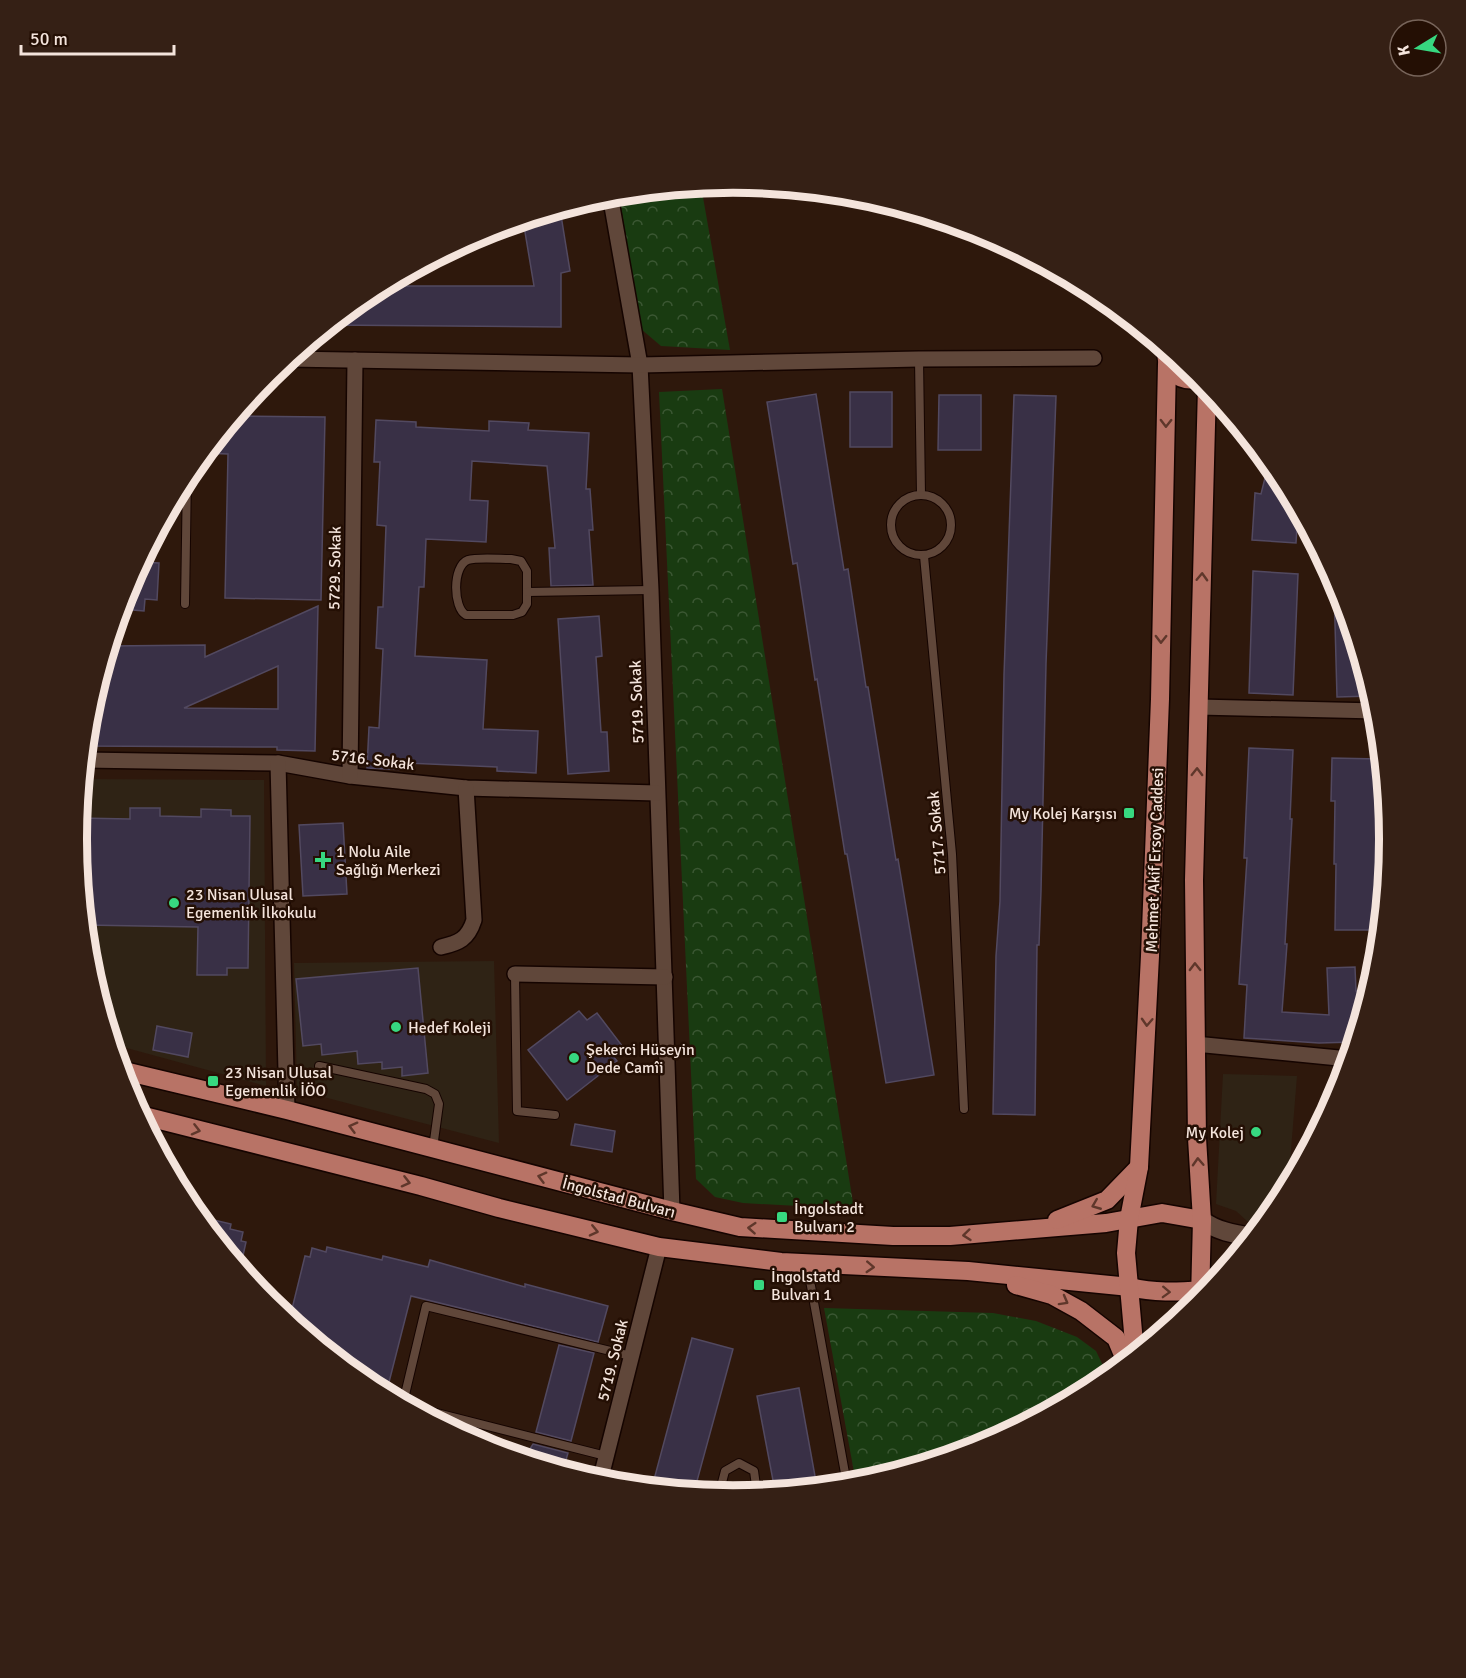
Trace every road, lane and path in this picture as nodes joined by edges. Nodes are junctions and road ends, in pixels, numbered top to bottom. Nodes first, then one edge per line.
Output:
1 (612, 204) edge
2 (1094, 358) dead end
3 (300, 359) edge
4 (919, 359) junction
5 (355, 360) junction
6 (1167, 360) edge
7 (1171, 364) edge
8 (640, 365) junction
9 (1188, 380) edge
10 (1207, 400) edge
11 (921, 495) junction
12 (186, 497) edge
13 (924, 556) junction
14 (651, 590) junction
15 (527, 592) junction
16 (185, 604) dead end
17 (1198, 707) junction
18 (1366, 711) edge
19 (92, 760) edge
20 (278, 763) junction
21 (350, 776) junction
22 (466, 788) junction
23 (657, 793) junction
24 (441, 947) dead end
25 (515, 974) joint
26 (665, 977) junction
27 (1196, 1044) junction
28 (1341, 1058) edge
29 (319, 1066) dead end
30 (131, 1073) edge
31 (964, 1109) dead end
32 (287, 1110) junction
33 (555, 1115) dead end
34 (151, 1118) edge
35 (433, 1148) junction
36 (1139, 1167) junction
37 (672, 1211) junction
38 (1129, 1219) junction
39 (1202, 1220) junction
40 (1025, 1229) junction
41 (1243, 1235) edge
42 (659, 1247) junction
43 (807, 1264) junction
44 (968, 1271) junction
45 (1203, 1282) edge
46 (1130, 1287) junction
47 (1193, 1293) edge
48 (1134, 1345) edge
49 (1123, 1354) edge
50 (632, 1356) junction
51 (406, 1395) edge
52 (437, 1412) edge
53 (606, 1456) junction
54 (602, 1472) edge
55 (845, 1475) edge
56 (756, 1484) edge
57 (721, 1485) edge

1 - 8 street, 5719. Sokak
2 - 4 street
3 - 5 street
4 - 8 street
4 - 11 lane
5 - 8 street
5 - 21 street, 5729. Sokak
6 -> 36 main road, Mehmet Akif Ersoy Caddesi
7 - 9 main road
8 - 14 street, 5719. Sokak
17 -> 10 main road
11 - 13 lane
11 - 13 lane
12 - 16 lane
13 - 31 lane, 5717. Sokak
14 - 15 lane
14 - 23 street, 5719. Sokak
15 - 15 lane
17 - 18 street
27 -> 17 main road
19 - 20 street, 5716. Sokak
20 - 21 street, 5716. Sokak
20 - 32 street
21 - 22 street, 5716. Sokak
22 - 23 street, 5716. Sokak
22 - 24 street
23 - 26 street, 5719. Sokak
25 - 26 street
25 - 33 lane
26 - 37 street, 5719. Sokak
27 - 28 street
39 -> 27 main road
29 - 35 lane
30 - 32 main road, İngolstad Bulvarı
35 -> 32 main road, İngolstad Bulvarı
34 -> 42 main road
37 -> 35 main road, İngolstad Bulvarı
36 - 38 main road, Mehmet Akif Ersoy Caddesi
36 -> 40 main road
40 -> 37 main road, İngolstad Bulvarı
38 - 39 main road, İngolstad Bulvarı
38 - 40 main road, İngolstad Bulvarı
38 - 46 main road, Mehmet Akif Ersoy Caddesi
39 - 41 main road
39 - 45 main road
42 - 43 main road
42 - 50 street, 5719. Sokak
43 -> 44 main road
43 - 55 lane
44 - 46 main road
44 -> 49 main road
46 -> 47 main road
46 - 48 main road, Mehmet Akif Ersoy Caddesi
50 - 51 lane
50 - 53 street, 5719. Sokak
52 - 53 lane
53 - 54 street, 5719. Sokak
56 - 57 lane

